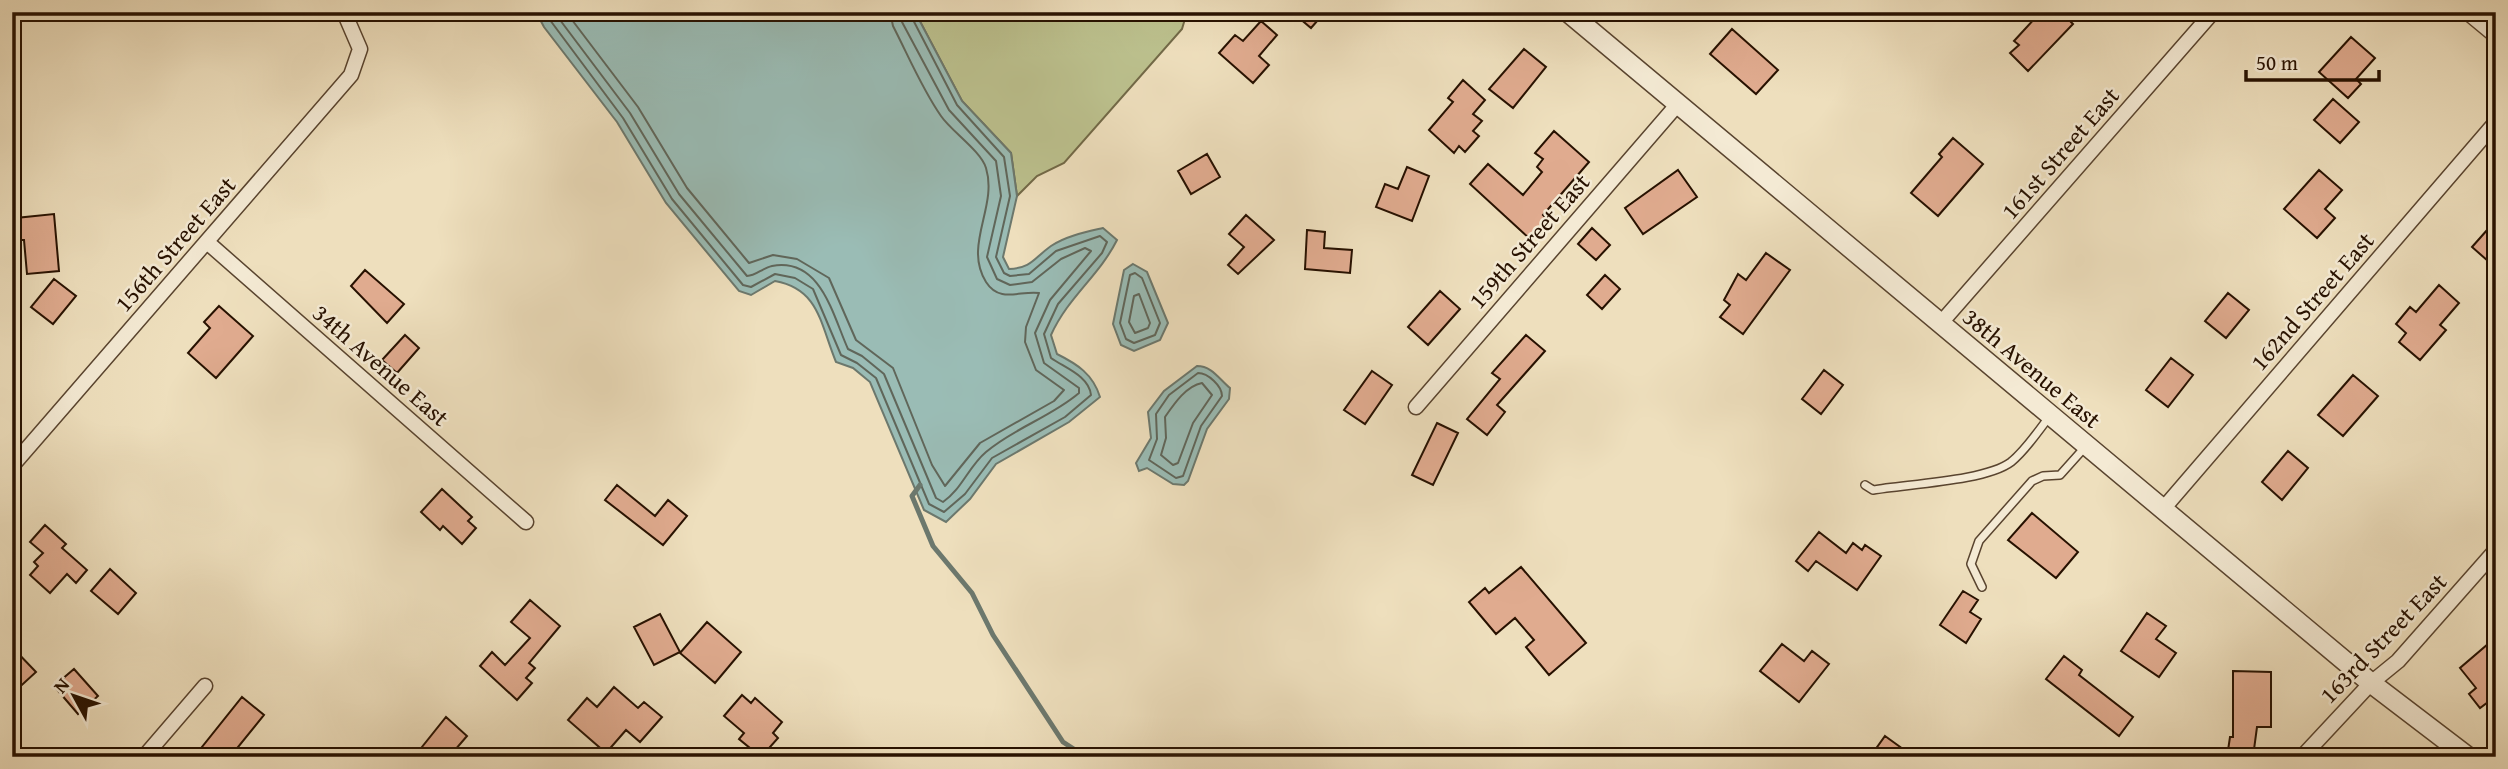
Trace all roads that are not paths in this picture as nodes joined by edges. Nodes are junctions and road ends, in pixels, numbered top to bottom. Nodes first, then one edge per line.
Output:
1 (344, 12) edge
2 (1568, 12) edge
3 (2214, 12) edge
4 (2468, 12) edge
5 (2496, 36) edge
6 (1677, 105) junction
7 (2496, 122) edge
8 (207, 242) junction
9 (1940, 324) junction
10 (1416, 407) dead end
11 (2051, 416) junction
12 (2086, 445) junction
13 (12, 466) edge
14 (1866, 485) dead end
15 (2163, 509) junction
16 (526, 522) dead end
17 (2496, 550) edge
18 (1982, 587) dead end
19 (2371, 683) junction
20 (205, 687) dead end
21 (144, 757) edge
22 (2302, 757) edge
23 (2468, 757) edge

1 - 8 street, 156th Street East
2 - 6 street, 38th Avenue East
3 - 9 street, 161st Street East
4 - 5 street
6 - 9 street, 38th Avenue East
6 - 10 street, 159th Street East
7 - 15 street, 162nd Street East
8 - 13 street, 156th Street East
8 - 16 street, 34th Avenue East
9 - 11 street, 38th Avenue East
11 - 12 street, 38th Avenue East
11 - 14 lane
12 - 15 street, 38th Avenue East
12 - 18 lane
15 - 19 street, 38th Avenue East
17 - 19 street, 163rd Street East
19 - 22 street, 163rd Street East
19 - 23 street, 38th Avenue East
20 - 21 street

